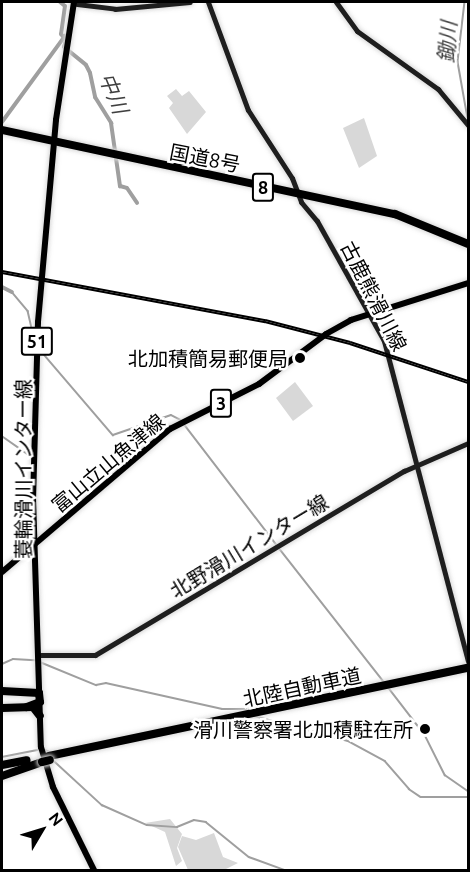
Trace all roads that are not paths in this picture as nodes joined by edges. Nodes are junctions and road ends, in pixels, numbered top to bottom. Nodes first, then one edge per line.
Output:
1 (190, 2) edge
2 (208, 2) edge
3 (336, 2) edge
4 (74, 3) edge
5 (468, 124) edge
6 (2, 129) edge
7 (55, 138) junction
8 (297, 192) junction
9 (468, 242) edge
10 (468, 283) edge
11 (370, 313) junction
12 (468, 443) edge
13 (415, 465) junction
14 (36, 545) junction
15 (2, 572) edge
16 (41, 656) junction
17 (468, 661) edge
18 (468, 669) edge
19 (2, 691) edge
20 (40, 695) junction
21 (27, 707) junction
22 (2, 708) edge
23 (40, 716) junction
24 (46, 759) junction
25 (2, 765) edge
26 (2, 776) edge
27 (73, 827) junction
28 (94, 870) edge

1 - 4 main road
2 - 8 main road, 古鹿熊滑川線
3 - 5 main road
4 - 7 main road, 蓑輪滑川インター線 / 51
6 - 7 highway, 国道8号 / 8
7 - 8 highway, 国道8号 / 8
7 - 14 main road, 蓑輪滑川インター線 / 51
8 - 9 highway, 国道8号 / 8
8 - 11 main road, 古鹿熊滑川線
10 - 11 main road, 富山立山魚津線 / 3
11 - 13 main road, 古鹿熊滑川線
11 - 14 main road, 富山立山魚津線 / 3
12 - 13 main road, 北野滑川インター線
13 - 16 main road, 北野滑川インター線
13 - 17 main road, 古鹿熊滑川線
14 - 15 main road, 富山立山魚津線 / 3
14 - 16 main road, 蓑輪滑川インター線 / 51
14 - 20 main road, 蓑輪滑川インター線 / 51
16 - 20 main road, 蓑輪滑川インター線 / 51
18 - 24 highway, 北陸自動車道
19 - 20 highway
20 - 21 highway
20 - 23 main road, 蓑輪滑川インター線 / 51
20 - 27 main road, 蓑輪滑川インター線 / 51
21 - 22 highway
21 - 23 highway
23 - 27 main road, 蓑輪滑川インター線 / 51
24 - 25 highway, 北陸自動車道
24 - 26 highway
27 - 28 main road, 蓑輪滑川インター線 / 51

